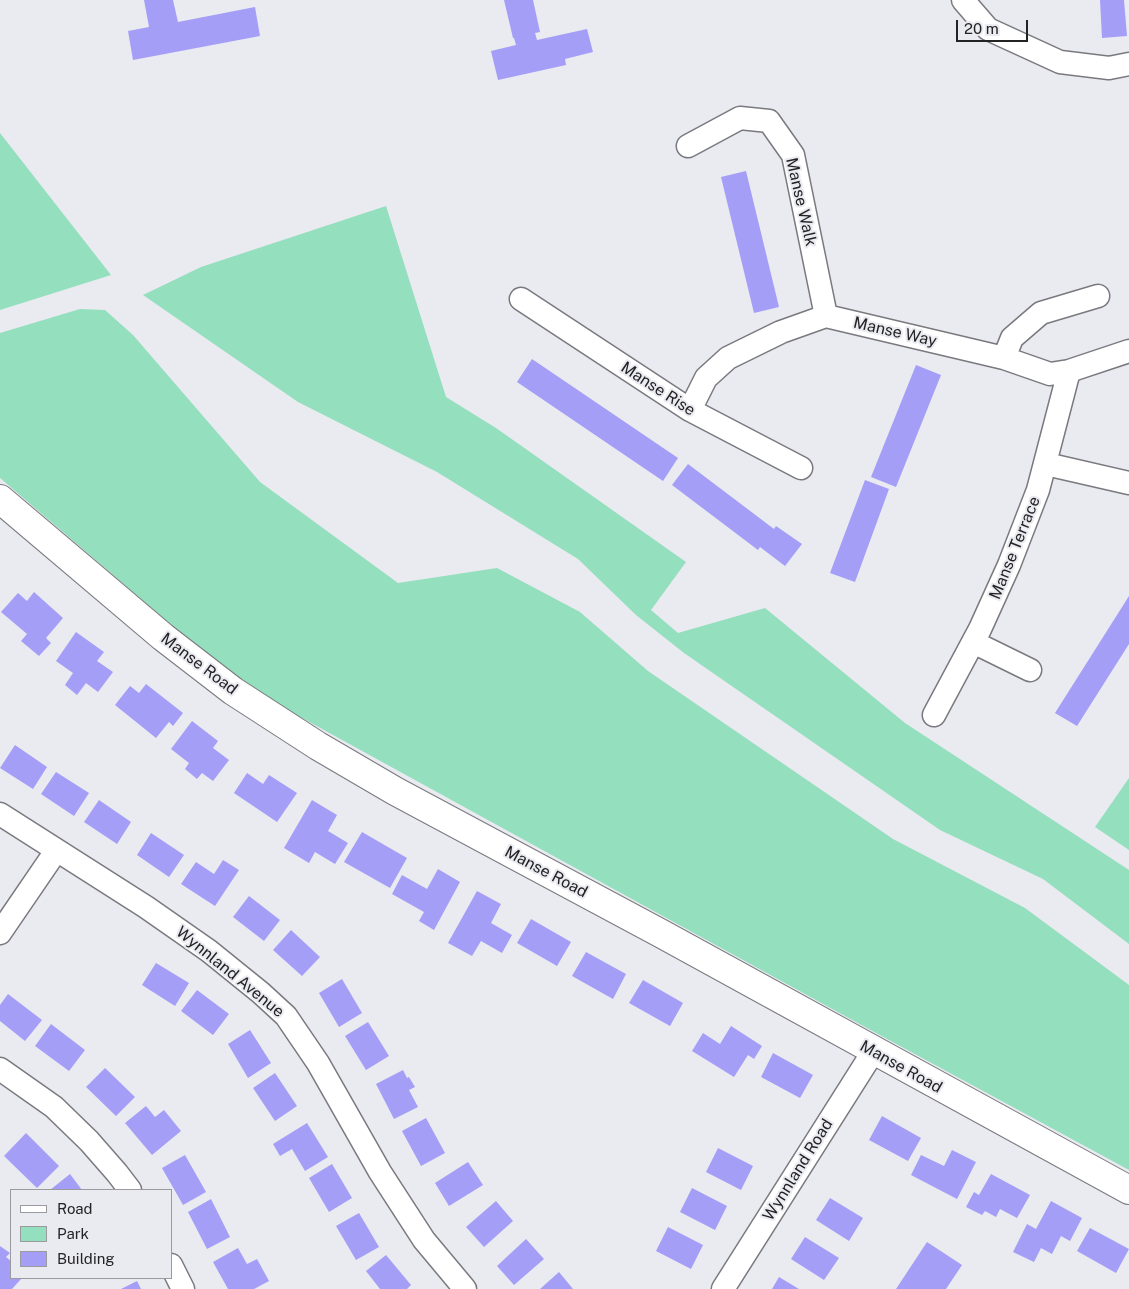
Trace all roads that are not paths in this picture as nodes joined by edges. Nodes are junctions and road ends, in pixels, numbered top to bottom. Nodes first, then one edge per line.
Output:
1 (963, 0) edge
2 (1129, 64) edge
3 (688, 146) dead end
4 (1098, 296) dead end
5 (521, 299) dead end
6 (826, 316) junction
7 (1129, 351) edge
8 (1004, 358) junction
9 (1070, 370) junction
10 (690, 410) junction
11 (1046, 464) junction
12 (801, 468) dead end
13 (1129, 482) edge
14 (0, 499) edge
15 (973, 642) junction
16 (1030, 670) dead end
17 (934, 715) dead end
18 (0, 814) edge
19 (56, 851) junction
20 (0, 933) edge
21 (873, 1052) junction
22 (0, 1069) edge
23 (129, 1189) edge
24 (1129, 1190) edge
25 (172, 1267) edge
26 (183, 1289) edge
27 (465, 1289) edge
28 (723, 1289) edge

1 - 2 street
3 - 6 street, Manse Walk
4 - 8 street
5 - 10 street, Manse Rise
6 - 8 street, Manse Way
6 - 10 street
7 - 9 street, Manse Way
8 - 9 street, Manse Way
9 - 11 street, Manse Terrace
10 - 12 street, Manse Rise
11 - 13 street
11 - 15 street, Manse Terrace
14 - 21 main road, Manse Road
15 - 16 street
15 - 17 street, Manse Terrace
18 - 19 street, Wynnland Avenue
19 - 20 street
19 - 27 street, Wynnland Avenue
21 - 24 main road, Manse Road
21 - 28 street, Wynnland Road
22 - 23 street
25 - 26 street

